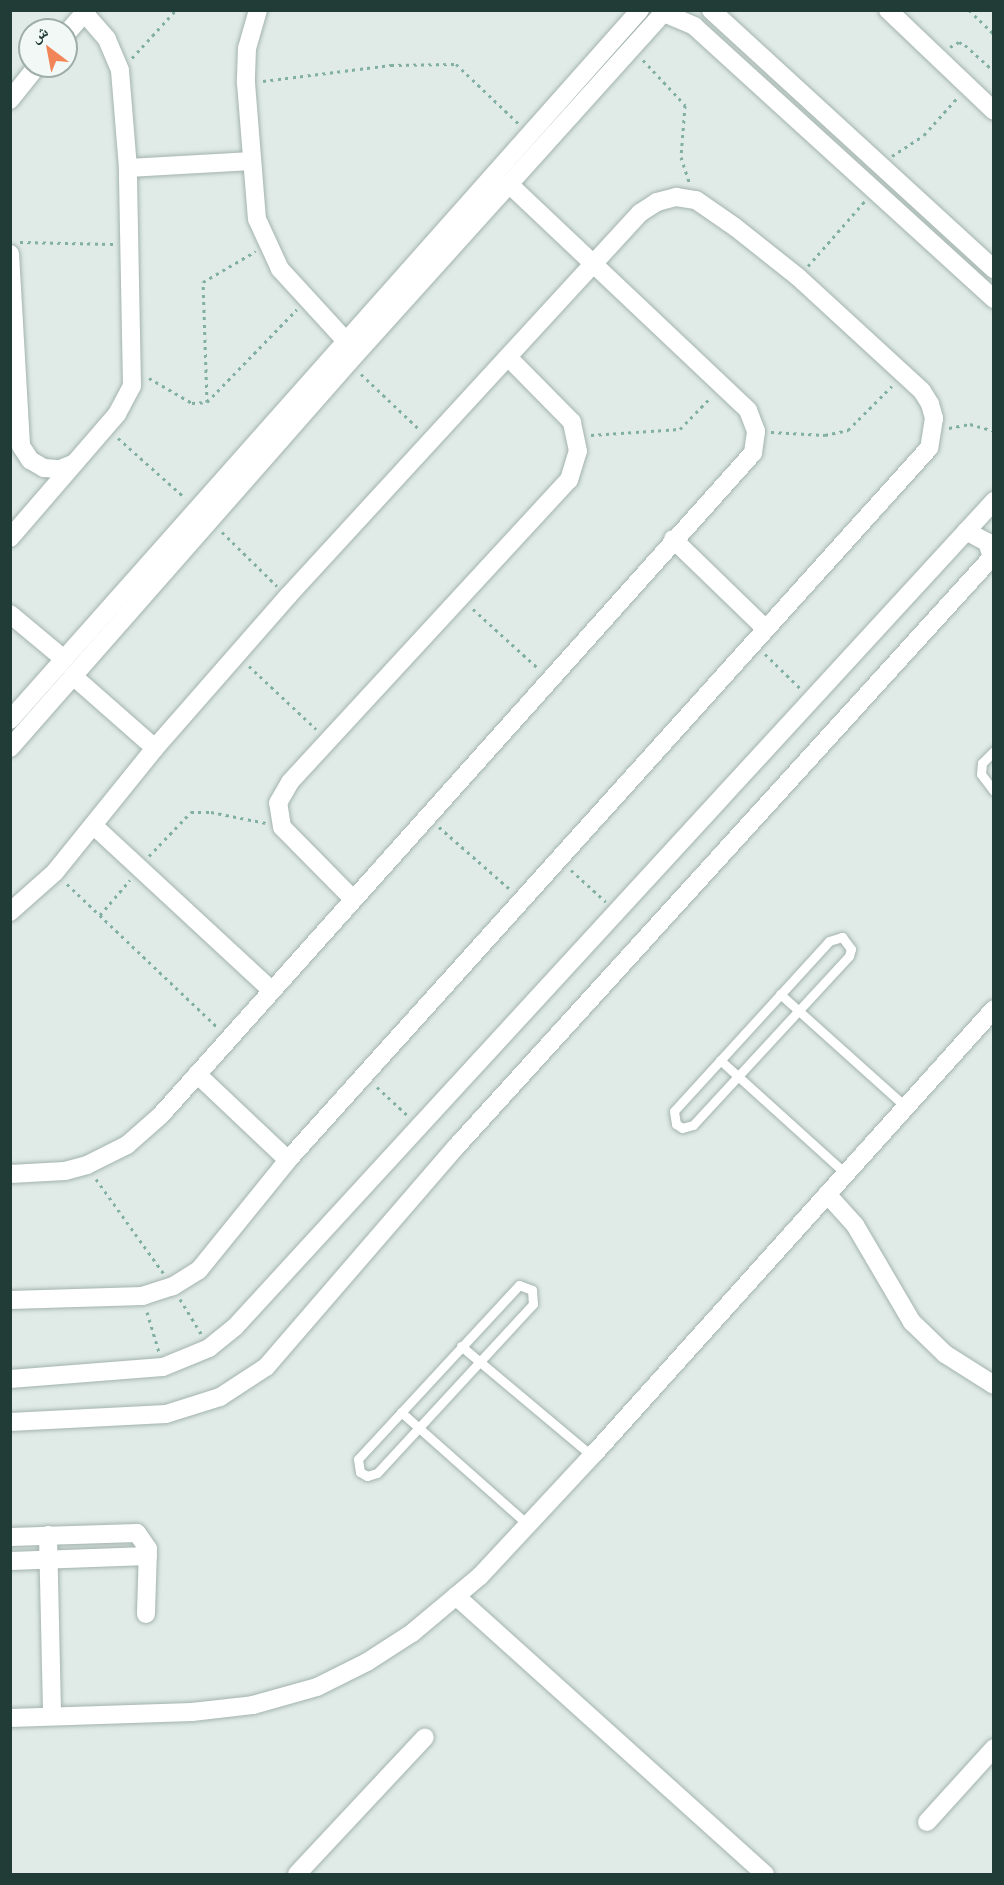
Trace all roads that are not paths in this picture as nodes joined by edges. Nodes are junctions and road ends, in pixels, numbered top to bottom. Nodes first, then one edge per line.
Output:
1 (258, 10) edge
2 (640, 10) edge
3 (711, 10) edge
4 (888, 10) edge
5 (86, 12) edge
6 (665, 12) edge
7 (741, 41) junction
8 (727, 56) junction
9 (27, 78) edge
10 (10, 100) edge
11 (993, 111) edge
12 (252, 161) junction
13 (128, 168) junction
14 (510, 184) junction
15 (10, 254) edge
16 (594, 264) junction
17 (993, 269) edge
18 (420, 270) junction
19 (993, 299) edge
20 (346, 341) junction
21 (508, 357) junction
22 (75, 463) junction
23 (993, 501) edge
24 (203, 515) junction
25 (966, 531) junction
26 (10, 538) edge
27 (673, 539) junction
28 (993, 556) edge
29 (10, 614) edge
30 (116, 614) junction
31 (765, 628) junction
32 (64, 659) junction
33 (73, 676) junction
34 (10, 720) edge
35 (10, 748) edge
36 (155, 748) junction
37 (993, 751) edge
38 (993, 791) edge
39 (93, 825) junction
40 (353, 899) junction
41 (10, 912) edge
42 (271, 990) junction
43 (780, 994) junction
44 (993, 1009) edge
45 (798, 1011) junction
46 (720, 1060) junction
47 (197, 1074) junction
48 (738, 1076) junction
49 (906, 1107) junction
50 (288, 1160) junction
51 (10, 1174) edge
52 (846, 1174) junction
53 (827, 1194) junction
54 (10, 1300) edge
55 (461, 1346) junction
56 (481, 1362) junction
57 (10, 1379) edge
58 (993, 1385) edge
59 (401, 1412) junction
60 (10, 1422) edge
61 (418, 1428) junction
62 (592, 1456) junction
63 (527, 1524) junction
64 (48, 1535) junction
65 (10, 1537) edge
66 (148, 1556) junction
67 (49, 1560) junction
68 (10, 1561) edge
69 (456, 1596) junction
70 (146, 1614) dead end
71 (52, 1716) junction
72 (10, 1718) edge
73 (425, 1737) dead end
74 (993, 1748) edge
75 (927, 1822) dead end
76 (297, 1875) edge
77 (765, 1875) edge

1 - 12 street
2 - 18 street
3 - 7 street
4 - 11 street
5 - 13 street
6 - 8 street
6 - 14 street
7 - 8 street
7 - 17 street
8 - 19 street
9 - 10 street
12 - 13 street
12 - 20 street
13 - 22 street
14 - 16 street
14 - 18 street
15 - 22 street
16 - 21 street
16 - 27 street
16 - 31 street
18 - 20 street
18 - 24 street
20 - 24 street
21 - 36 street
21 - 40 street
22 - 26 street
23 - 25 street
24 - 30 street
25 - 28 street
25 - 57 street
27 - 31 street
27 - 40 street
28 - 60 street
29 - 32 street
30 - 32 street
30 - 33 street
31 - 50 street
32 - 34 street
33 - 35 street
33 - 36 street
36 - 39 street
37 - 38 lane
39 - 41 street
39 - 42 street
40 - 42 street
42 - 47 street
43 - 45 lane
43 - 45 lane
43 - 46 lane
44 - 49 street
45 - 48 lane
45 - 49 lane
46 - 48 lane
46 - 48 lane
47 - 50 street
47 - 51 street
48 - 52 lane
49 - 52 street
50 - 54 street
52 - 53 street
53 - 58 street
53 - 62 street
55 - 56 lane
55 - 56 lane
55 - 59 lane
56 - 61 lane
56 - 62 lane
59 - 61 lane
59 - 61 lane
61 - 63 lane
62 - 63 street
63 - 69 street
64 - 65 street
64 - 66 street
64 - 67 street
66 - 67 street
66 - 70 street
67 - 68 street
67 - 71 street
69 - 71 street
69 - 77 street
71 - 72 street
73 - 76 street
74 - 75 street

